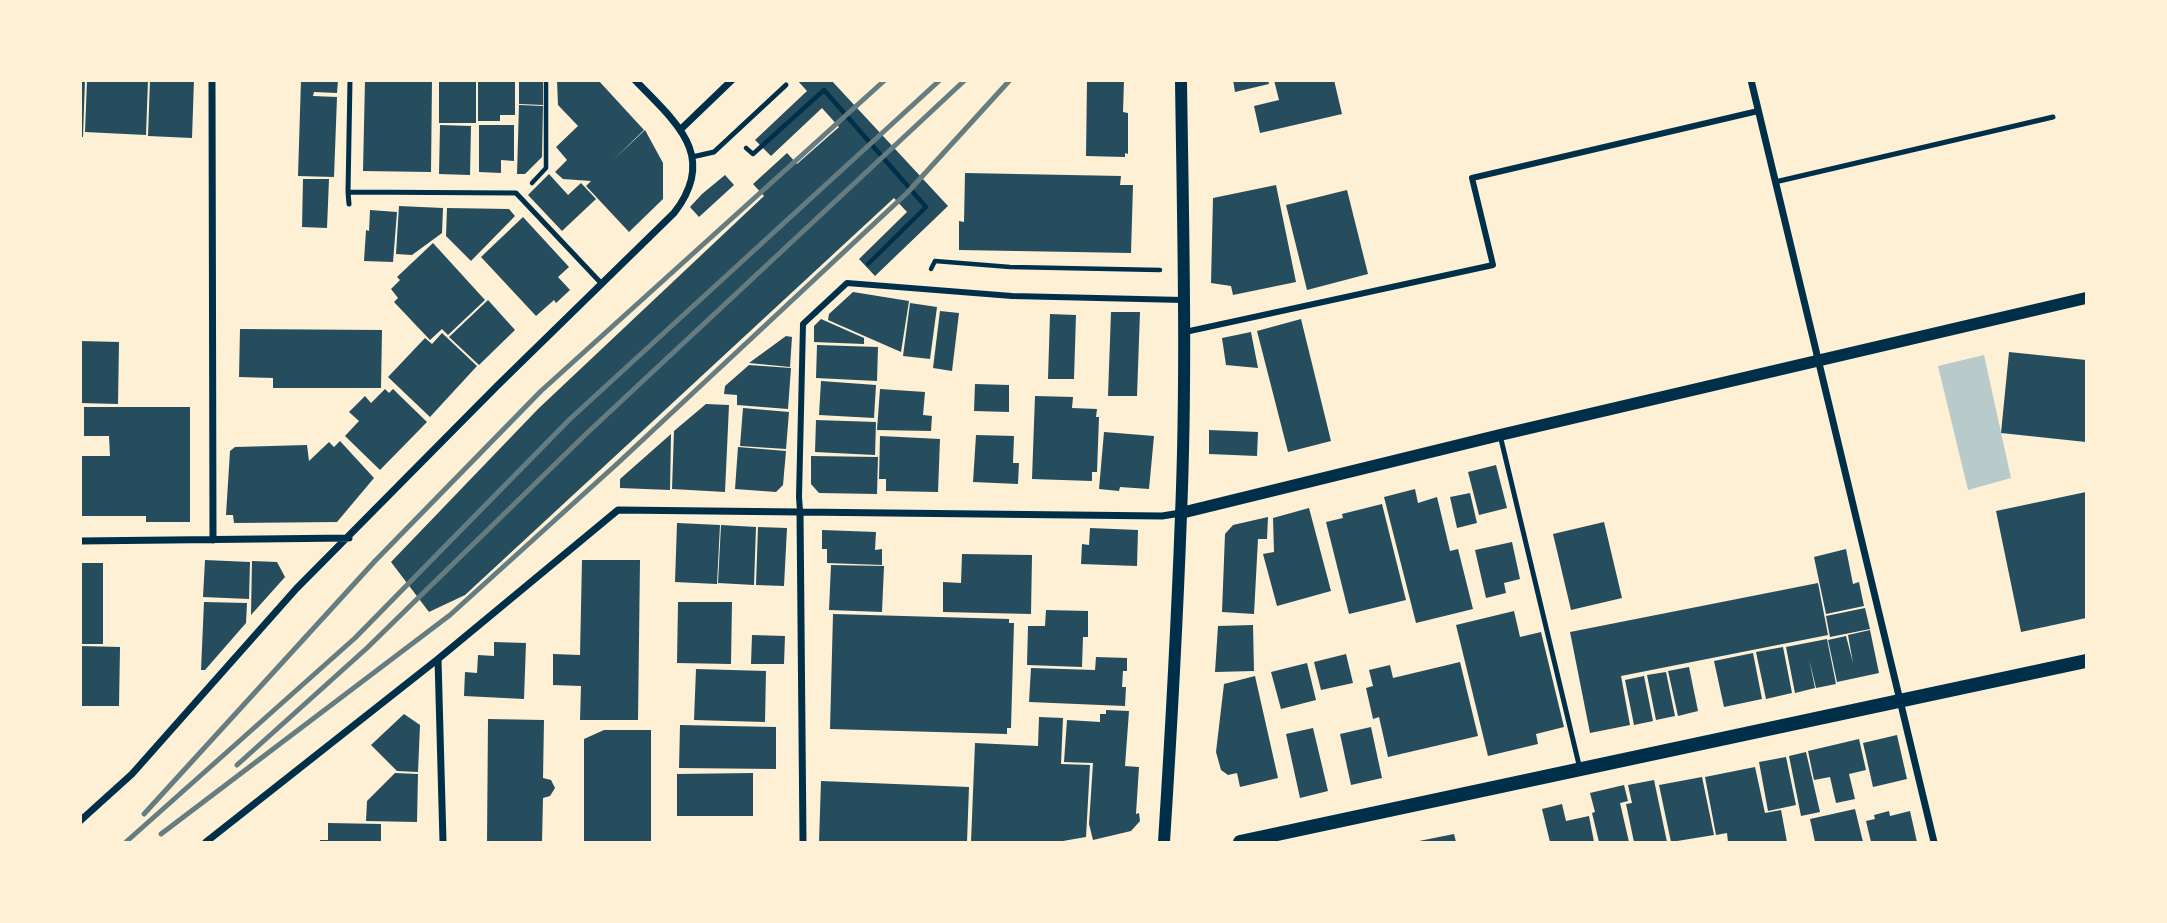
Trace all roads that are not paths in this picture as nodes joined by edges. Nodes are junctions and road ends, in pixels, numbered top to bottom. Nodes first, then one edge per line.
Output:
1 (212, 80) edge
2 (350, 80) edge
3 (635, 80) edge
4 (732, 80) edge
5 (1181, 80) edge
6 (1751, 80) edge
7 (786, 85) dead end
8 (1758, 111) junction
9 (2053, 117) dead end
10 (681, 129) junction
11 (692, 157) junction
12 (1775, 182) junction
13 (348, 192) junction
14 (349, 204) dead end
15 (601, 283) junction
16 (2087, 298) edge
17 (1183, 300) junction
18 (1183, 333) junction
19 (1818, 361) junction
20 (1500, 435) junction
21 (800, 511) junction
22 (1181, 513) junction
23 (349, 538) junction
24 (213, 540) junction
25 (80, 541) edge
26 (438, 659) junction
27 (2087, 661) edge
28 (1900, 701) junction
29 (1580, 769) junction
30 (80, 821) edge
31 (206, 842) edge
32 (443, 842) edge
33 (803, 842) edge
34 (1164, 842) edge
35 (1240, 842) edge
36 (1934, 842) edge

1 - 24 street
2 - 13 lane
3 - 10 street
4 - 10 street
5 - 17 street
6 - 8 street
7 - 11 lane
8 - 12 street
8 - 18 street
9 - 12 lane
10 - 11 street
11 - 15 street
12 - 19 street
13 - 14 lane
13 - 15 lane
15 - 23 street
16 - 19 street
17 - 18 street
17 - 21 street
18 - 22 street
19 - 20 street
19 - 28 street
20 - 22 street
20 - 29 lane
21 - 22 street
21 - 26 street
21 - 33 street
22 - 34 street
23 - 24 street
23 - 30 street
24 - 25 street
26 - 31 street
26 - 32 street
27 - 28 main road
28 - 29 main road
28 - 36 street
29 - 35 main road

